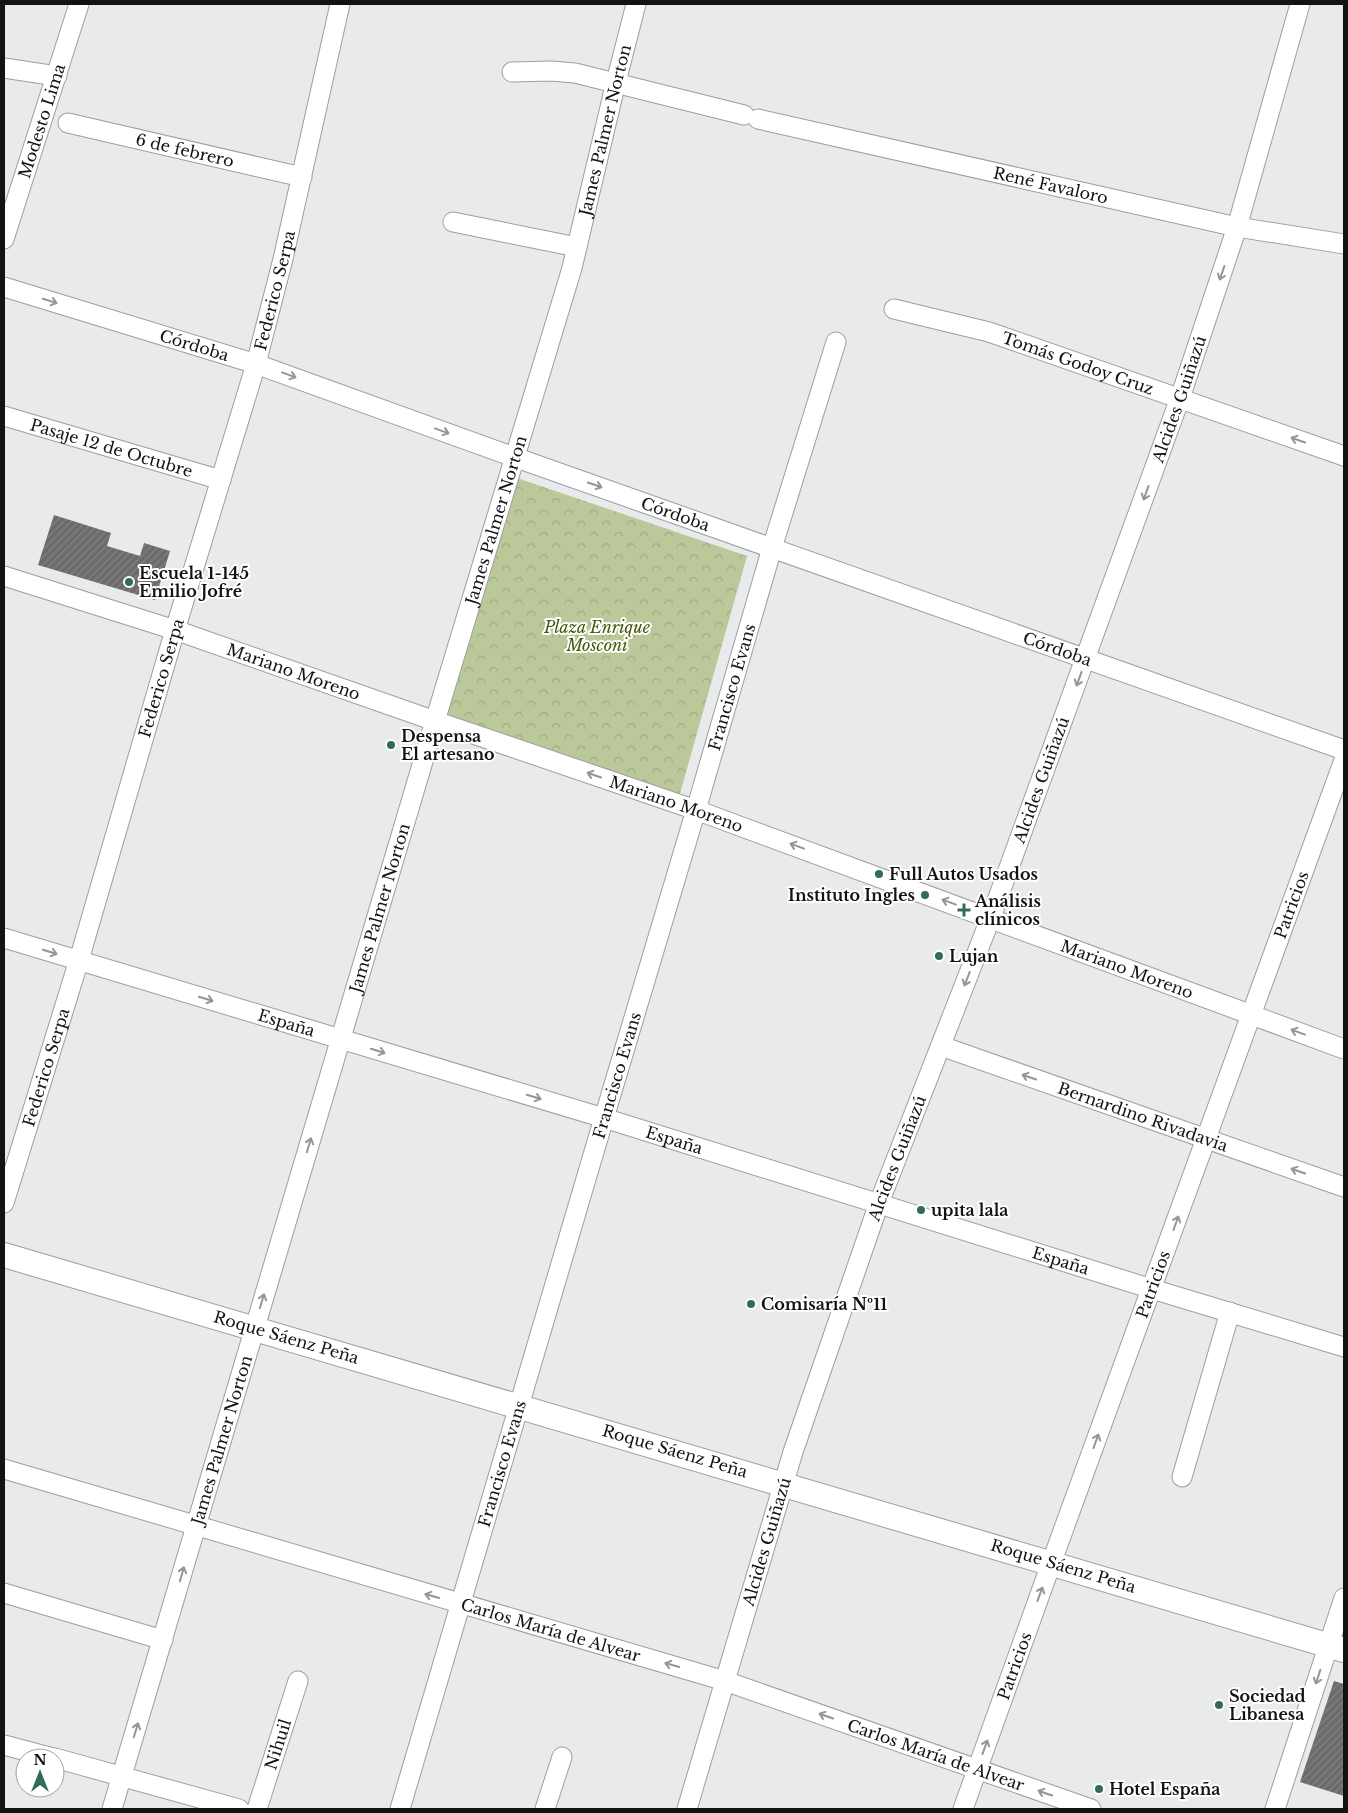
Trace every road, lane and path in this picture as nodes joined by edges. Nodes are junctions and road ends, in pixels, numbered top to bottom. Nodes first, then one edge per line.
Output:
1 (79, 4) edge
2 (340, 4) edge
3 (636, 4) edge
4 (1300, 4) edge
5 (4, 68) edge
6 (512, 72) dead end
7 (57, 76) junction
8 (616, 82) junction
9 (68, 123) dead end
10 (302, 178) junction
11 (453, 222) dead end
12 (1237, 227) junction
13 (4, 239) edge
14 (1344, 244) edge
15 (577, 247) junction
16 (4, 287) edge
17 (894, 309) dead end
18 (836, 342) dead end
19 (256, 364) junction
20 (1180, 398) junction
21 (4, 416) edge
22 (1344, 456) edge
23 (514, 457) junction
24 (221, 480) junction
25 (772, 548) junction
26 (4, 576) edge
27 (175, 630) junction
28 (1086, 658) junction
29 (434, 721) junction
30 (1344, 750) edge
31 (1344, 760) edge
32 (696, 810) junction
33 (991, 917) junction
34 (4, 938) edge
35 (79, 960) junction
36 (1252, 1015) junction
37 (341, 1040) junction
38 (941, 1046) junction
39 (1344, 1048) edge
40 (604, 1118) junction
41 (1207, 1139) junction
42 (1344, 1187) edge
43 (4, 1203) edge
44 (880, 1203) junction
45 (4, 1255) edge
46 (1152, 1289) junction
47 (1230, 1312) junction
48 (254, 1328) junction
49 (1344, 1347) edge
50 (520, 1404) junction
51 (4, 1469) edge
52 (1182, 1477) dead end
53 (784, 1482) junction
54 (196, 1526) junction
55 (1052, 1561) junction
56 (4, 1593) edge
57 (1344, 1598) edge
58 (461, 1604) junction
59 (163, 1640) junction
60 (1336, 1648) edge
61 (298, 1680) dead end
62 (725, 1680) junction
63 (562, 1757) dead end
64 (65, 1761) edge
65 (977, 1769) junction
66 (122, 1776) junction
67 (112, 1809) edge
68 (239, 1809) edge
69 (257, 1809) edge
70 (400, 1809) edge
71 (545, 1809) edge
72 (687, 1809) edge
73 (963, 1809) edge
74 (1091, 1809) edge
75 (1275, 1809) edge

1 - 7 street, Modesto Lima
2 - 10 street, Federico Serpa
3 - 8 street, James Palmer Norton
4 - 12 street, Alcides Guiñazú
5 - 7 street
6 - 8 street, René Favaloro
7 - 13 street, Modesto Lima
8 - 12 street, René Favaloro
8 - 15 street, James Palmer Norton
9 - 10 street, 6 de febrero
10 - 19 street, Federico Serpa
11 - 15 street
12 - 14 street, René Favaloro
12 -> 20 street, Alcides Guiñazú
15 - 23 street, James Palmer Norton
16 -> 19 street, Córdoba
17 - 20 street, Tomás Godoy Cruz
18 - 25 street, Francisco Evans
19 -> 23 street, Córdoba
19 - 24 street, Federico Serpa
22 -> 20 street, Tomás Godoy Cruz
20 -> 28 street, Alcides Guiñazú
21 - 24 street, Pasaje 12 de Octubre
23 -> 25 street, Córdoba
23 - 29 street, James Palmer Norton
24 - 27 street, Federico Serpa
25 - 28 street, Córdoba
25 - 32 street, Francisco Evans
26 - 27 street, Mariano Moreno
27 - 29 street, Mariano Moreno
27 - 35 street, Federico Serpa
28 - 30 street, Córdoba
28 -> 33 street, Alcides Guiñazú
32 -> 29 street, Mariano Moreno
29 - 37 street, James Palmer Norton
31 - 36 street, Patricios
33 -> 32 street, Mariano Moreno
32 - 40 street, Francisco Evans
33 - 36 street, Mariano Moreno
33 -> 38 street, Alcides Guiñazú
34 -> 35 street, España
35 -> 37 street, España
35 - 43 street, Federico Serpa
39 -> 36 street, Mariano Moreno
36 - 41 street, Patricios
37 -> 40 street, España
48 -> 37 street, James Palmer Norton
41 -> 38 street, Bernardino Rivadavia
38 - 44 street, Alcides Guiñazú
40 - 44 street, España
40 - 50 street, Francisco Evans
42 -> 41 street, Bernardino Rivadavia
46 -> 41 street, Patricios
44 - 46 street, España
44 - 53 street, Alcides Guiñazú
45 - 48 main road, Roque Sáenz Peña
46 - 47 street, España
55 -> 46 street, Patricios
47 - 49 street, España
47 - 52 street
48 - 50 main road, Roque Sáenz Peña
48 - 54 street, James Palmer Norton
50 - 53 main road, Roque Sáenz Peña
50 - 58 street, Francisco Evans
51 - 54 street, Carlos María de Alvear
53 - 55 main road, Roque Sáenz Peña
53 - 62 street, Alcides Guiñazú
58 -> 54 street, Carlos María de Alvear
59 -> 54 street, James Palmer Norton
55 - 60 main road, Roque Sáenz Peña
65 -> 55 street, Patricios
56 - 59 street
57 - 60 street
62 -> 58 street, Carlos María de Alvear
58 - 70 street, Francisco Evans
66 -> 59 street, James Palmer Norton
60 -> 75 street
61 - 69 street, Nihuil
65 -> 62 street, Carlos María de Alvear
62 - 72 street, Alcides Guiñazú
63 - 71 street
64 - 66 street
65 - 73 street, Patricios
74 -> 65 street, Carlos María de Alvear
66 - 67 street, James Palmer Norton
66 - 68 street

